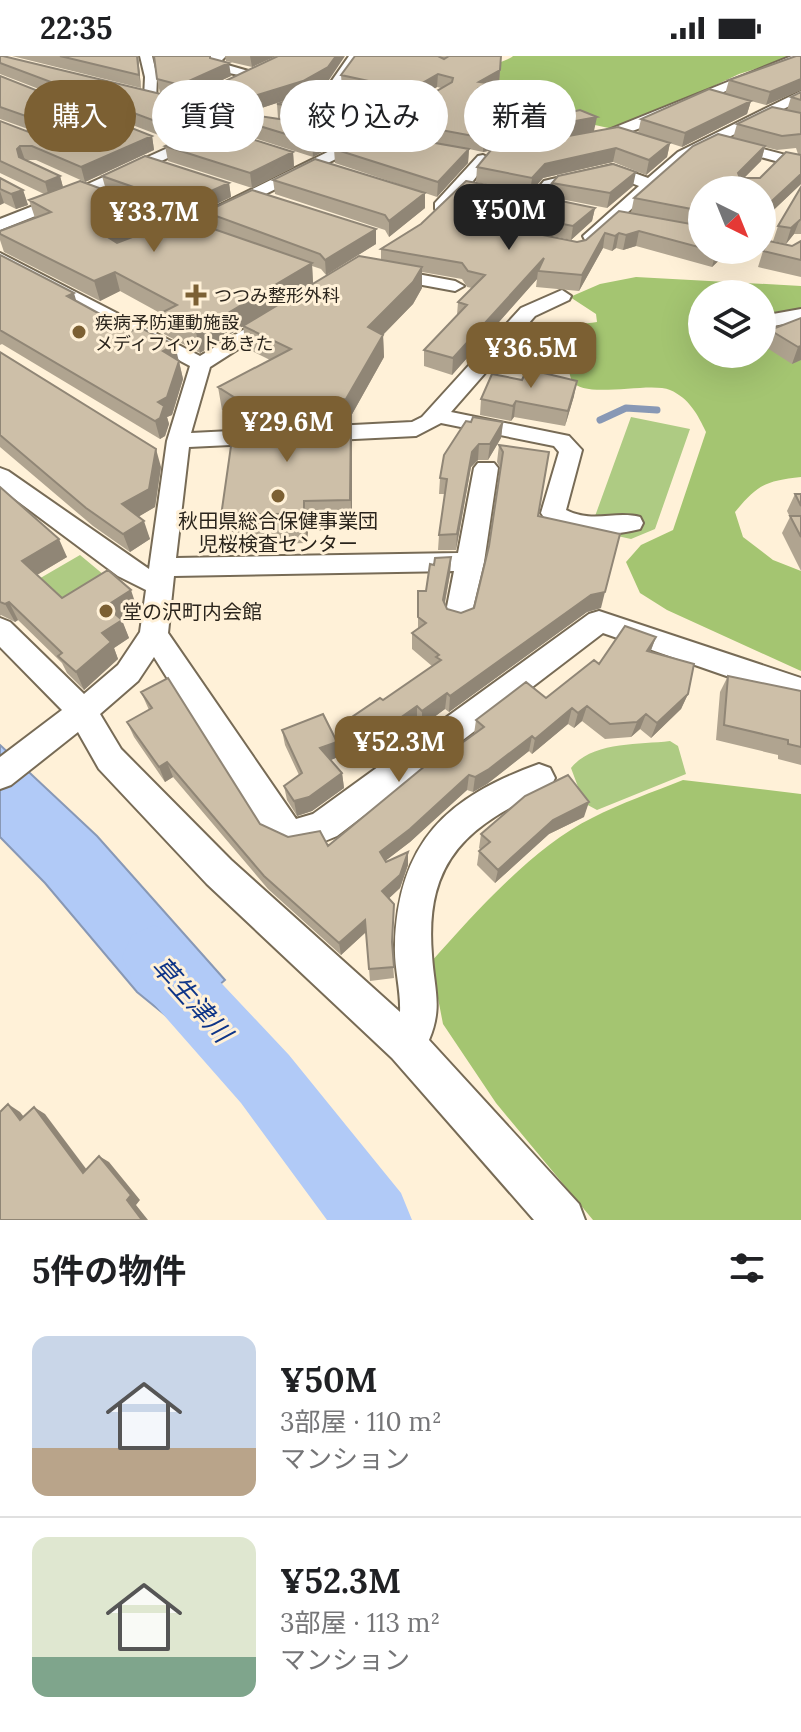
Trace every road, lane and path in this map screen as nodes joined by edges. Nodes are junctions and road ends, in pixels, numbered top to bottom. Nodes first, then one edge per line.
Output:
1 (146, 56) edge
2 (220, 56) edge
3 (355, 56) edge
4 (798, 59) edge
5 (266, 68) edge
6 (253, 74) junction
7 (153, 80) edge
8 (240, 80) edge
9 (339, 80) edge
10 (136, 94) edge
11 (707, 95) junction
12 (801, 95) edge
13 (152, 98) edge
14 (722, 100) edge
15 (759, 110) junction
16 (789, 118) edge
17 (617, 134) junction
18 (713, 140) junction
19 (584, 141) edge
20 (643, 142) edge
21 (801, 147) edge
22 (160, 152) edge
23 (340, 152) edge
24 (286, 155) edge
25 (483, 157) edge
26 (148, 162) junction
27 (315, 164) junction
28 (771, 164) junction
29 (801, 164) edge
30 (175, 170) edge
31 (344, 173) edge
32 (649, 184) junction
33 (229, 187) edge
34 (78, 188) junction
35 (25, 193) edge
36 (256, 195) junction
37 (511, 196) edge
38 (107, 198) edge
39 (534, 201) junction
40 (283, 205) edge
41 (49, 206) junction
42 (560, 206) edge
43 (587, 212) edge
44 (432, 215) edge
45 (161, 218) edge
46 (621, 219) junction
47 (0, 225) edge
48 (188, 229) junction
49 (213, 238) edge
50 (147, 245) edge
51 (0, 258) edge
52 (371, 270) edge
53 (455, 286) dead end
54 (562, 296) dead end
55 (293, 307) edge
56 (801, 315) edge
57 (776, 319) edge
58 (201, 364) junction
59 (435, 415) junction
60 (170, 447) junction
61 (486, 468) dead end
62 (0, 476) edge
63 (631, 523) dead end
64 (471, 562) junction
65 (160, 576) junction
66 (459, 617) edge
67 (0, 629) edge
68 (154, 634) junction
69 (801, 690) edge
70 (76, 717) junction
71 (0, 775) edge
72 (539, 778) dead end
73 (406, 1044) junction
74 (563, 1220) edge

1 - 7 street
2 - 6 street
3 - 9 street
4 - 11 street
5 - 6 street
6 - 8 street
10 - 13 street
11 - 14 street
11 - 17 street
12 - 15 street
15 - 16 street
15 - 18 street
17 - 19 street
17 - 20 street
18 - 28 street
18 - 32 street
21 - 28 street
22 - 26 street
23 - 27 street
24 - 27 street
25 - 44 street
26 - 30 street
26 - 34 street
27 - 31 street
27 - 36 street
28 - 29 street
32 - 39 street
32 - 46 street
33 - 36 street
34 - 38 street
34 - 41 street
35 - 41 street
36 - 40 street
36 - 48 street
37 - 39 street
39 - 42 street
39 - 46 street
41 - 47 street
43 - 46 street
45 - 48 street
48 - 49 street
48 - 50 street
51 - 58 street
52 - 53 street
54 - 59 street
55 - 58 street
56 - 57 street
58 - 60 street
59 - 60 street
59 - 63 street
60 - 65 street
61 - 64 street
62 - 65 street
64 - 65 street
64 - 66 street
65 - 68 street
67 - 70 street
68 - 69 street
68 - 70 street
70 - 71 street
70 - 73 street
72 - 73 street
73 - 74 street

